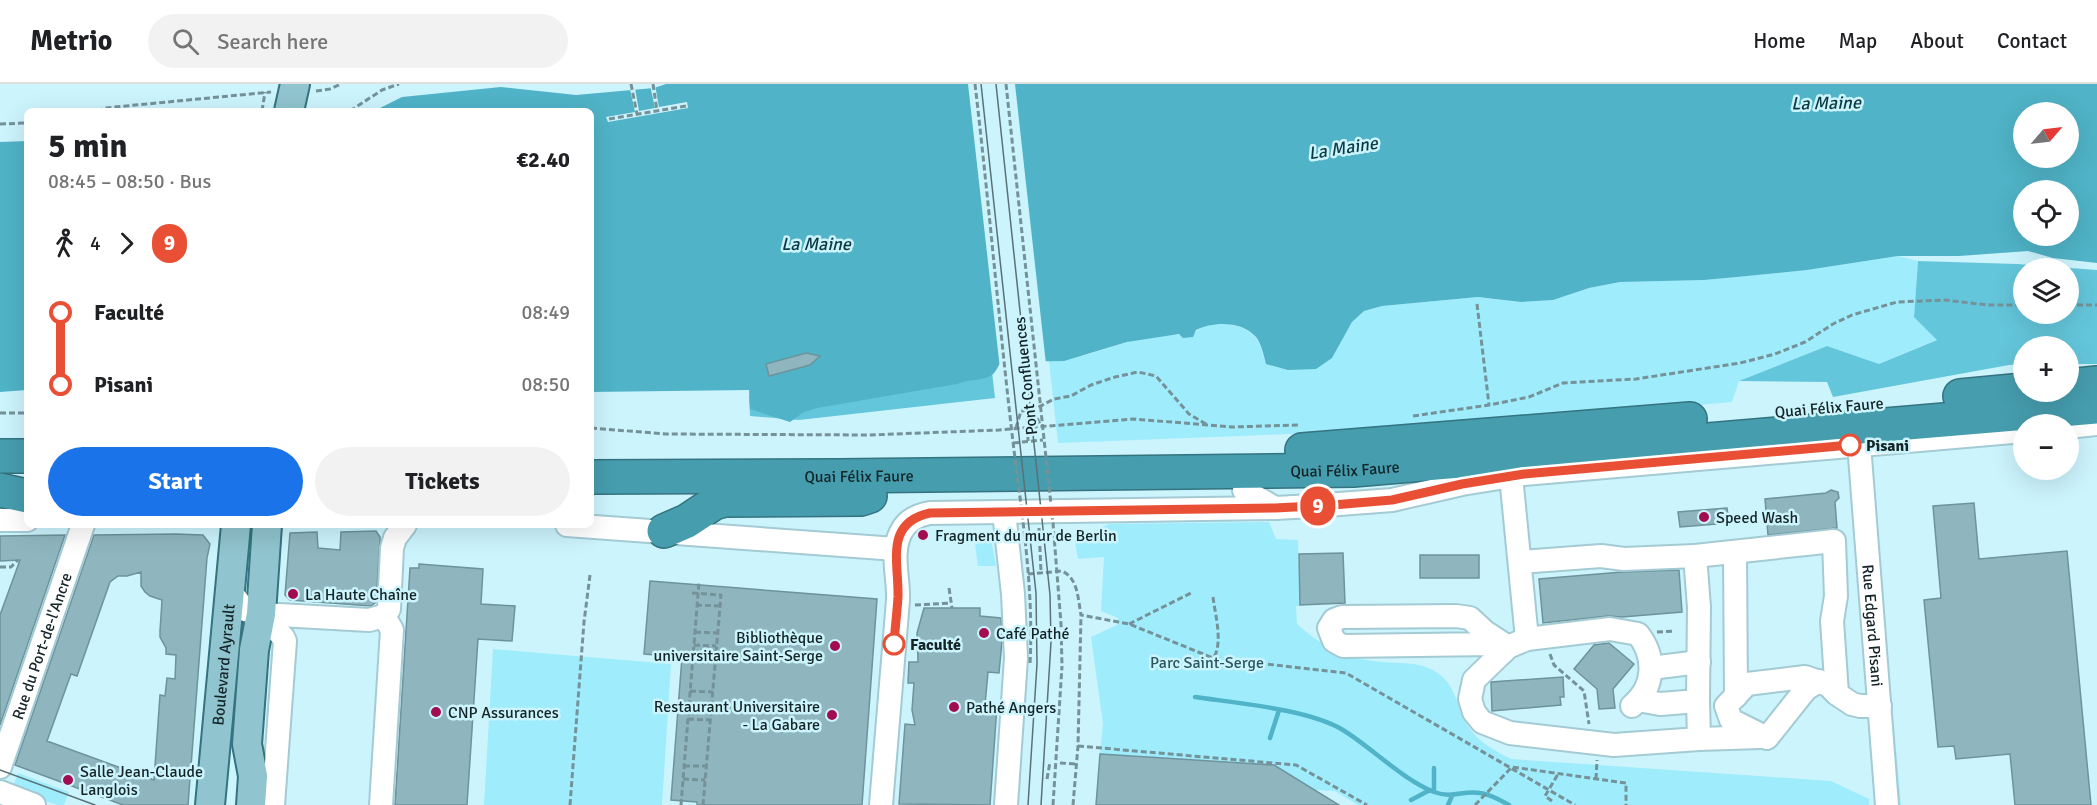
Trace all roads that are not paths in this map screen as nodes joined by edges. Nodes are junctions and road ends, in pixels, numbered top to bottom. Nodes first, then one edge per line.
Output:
1 (2097, 383) edge
2 (2079, 385) edge
3 (2013, 391) edge
4 (2097, 407) edge
5 (2097, 424) edge
6 (2079, 426) edge
7 (2013, 432) edge
8 (0, 437) edge
9 (24, 437) edge
10 (1859, 444) junction
11 (0, 456) edge
12 (24, 456) edge
13 (594, 463) edge
14 (1353, 470) junction
15 (0, 475) edge
16 (24, 475) edge
17 (838, 476) junction
18 (1511, 476) junction
19 (0, 490) edge
20 (1244, 490) junction
21 (876, 494) junction
22 (24, 495) edge
23 (1275, 508) junction
24 (1004, 512) junction
25 (0, 520) edge
26 (24, 520) edge
27 (594, 527) edge
28 (82, 528) edge
29 (236, 528) edge
30 (267, 528) edge
31 (403, 528) edge
32 (664, 531) junction
33 (896, 549) junction
34 (1735, 552) junction
35 (1695, 556) junction
36 (1520, 562) junction
37 (231, 592) junction
38 (261, 614) junction
39 (384, 616) junction
40 (1513, 645) junction
41 (1699, 662) junction
42 (1651, 668) junction
43 (1828, 688) junction
44 (1736, 696) junction
45 (1698, 701) junction
46 (1880, 706) junction
47 (1762, 737) junction
48 (1699, 739) junction
49 (0, 767) edge
50 (0, 792) edge
51 (34, 805) edge
52 (210, 805) edge
53 (251, 805) edge
54 (273, 805) edge
55 (381, 805) edge
56 (881, 805) edge
57 (1006, 805) edge
58 (1887, 805) edge

1 - 2 highway
3 - 13 highway, Quai Félix Faure
4 - 14 highway, Quai Félix Faure
5 - 6 street
7 - 10 street, Quai Félix Faure
8 - 9 highway
10 - 18 street, Quai Félix Faure
10 - 46 street, Rue Edgard Pisani
11 - 12 highway
13 - 17 highway, Quai Félix Faure
14 - 17 highway, Quai Félix Faure
14 - 20 highway
15 - 16 highway
17 - 21 highway
18 - 23 street, Quai Félix Faure
18 - 36 street
19 - 22 highway
20 - 21 highway
20 - 23 street
21 - 32 highway
23 - 24 street, Quai Félix Faure
24 - 33 street, Quai Félix Faure
24 - 57 street
25 - 26 street
27 - 32 street
28 - 49 street, Rue du Port-de-l'Ancre
29 - 37 main road, Boulevard Ayrault
30 - 38 main road, Boulevard Ayrault
31 - 39 street
32 - 33 street
33 - 56 street
34 - 35 street
34 - 43 street
34 - 44 street
35 - 36 street
35 - 41 street
36 - 40 street
37 - 38 street
37 - 52 main road, Boulevard Ayrault
38 - 39 street
38 - 53 main road, Boulevard Ayrault
38 - 54 street, Boulevard Ayrault
39 - 55 street
40 - 40 street
40 - 42 street
40 - 48 street
41 - 42 street
41 - 45 street
42 - 45 street
43 - 44 street
43 - 46 street
43 - 47 street
44 - 47 street
45 - 48 street
46 - 58 street, Rue Edgard Pisani
47 - 48 street
50 - 51 street

